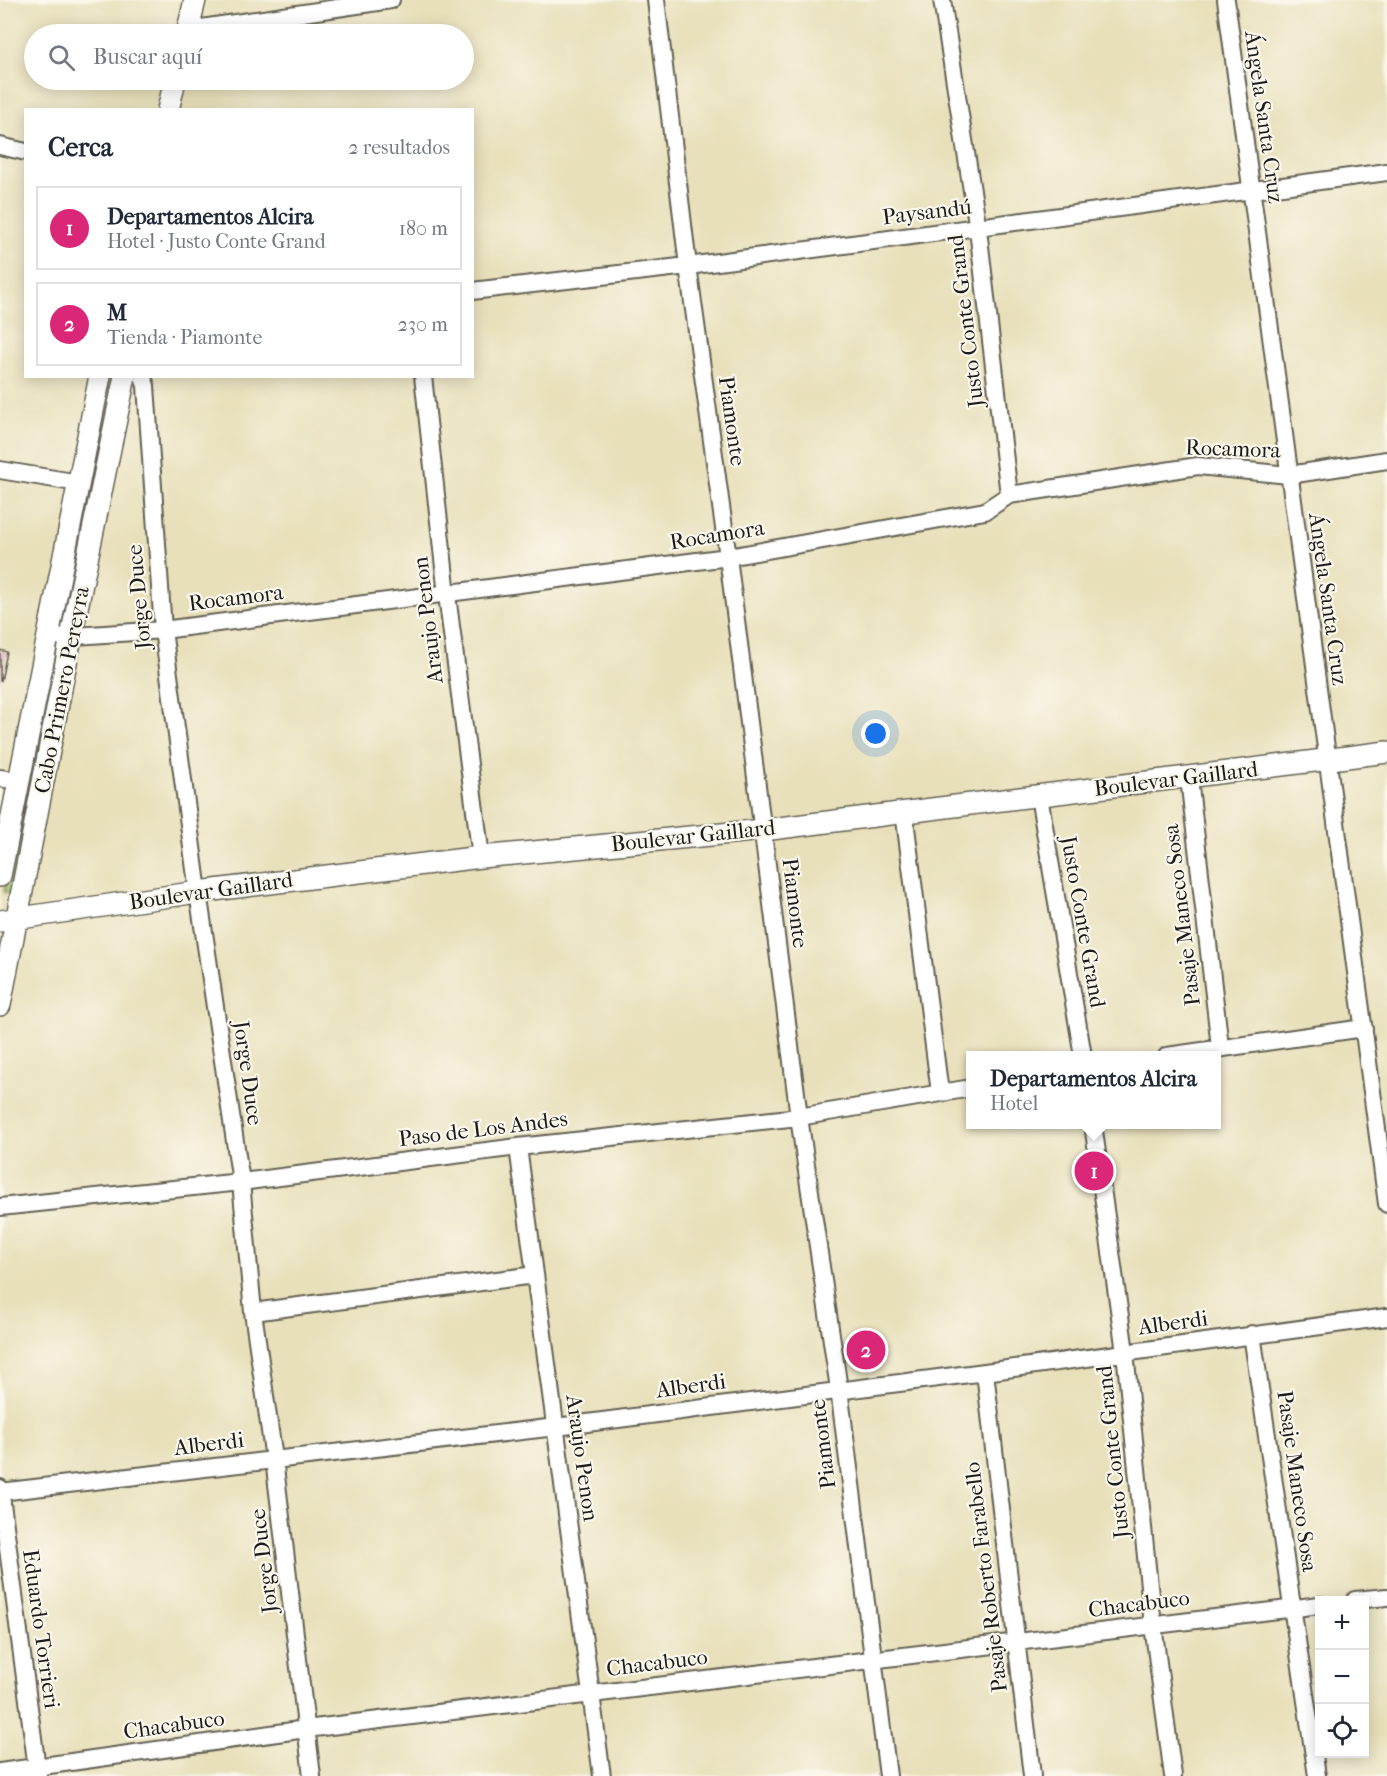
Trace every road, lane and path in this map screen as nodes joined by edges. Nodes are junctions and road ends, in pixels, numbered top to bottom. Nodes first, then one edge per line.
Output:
1 (195, 0) edge
2 (390, 0) edge
3 (656, 0) edge
4 (942, 0) edge
5 (1226, 0) edge
6 (189, 24) edge
7 (238, 24) edge
8 (173, 90) edge
9 (168, 108) edge
10 (0, 146) edge
11 (24, 152) edge
12 (1387, 172) edge
13 (1251, 190) junction
14 (978, 228) junction
15 (688, 266) junction
16 (474, 291) edge
17 (100, 378) edge
18 (124, 378) edge
19 (144, 378) edge
20 (423, 378) edge
21 (1387, 460) edge
22 (0, 470) edge
23 (1289, 475) junction
24 (79, 483) junction
25 (1009, 495) junction
26 (728, 557) junction
27 (447, 595) junction
28 (163, 630) junction
29 (47, 637) junction
30 (71, 637) junction
31 (1387, 752) edge
32 (1328, 761) junction
33 (1189, 778) junction
34 (9, 780) edge
35 (1039, 796) junction
36 (904, 812) junction
37 (763, 830) junction
38 (481, 856) junction
39 (0, 876) edge
40 (198, 892) junction
41 (9, 920) edge
42 (4, 970) edge
43 (0, 1005) edge
44 (1364, 1028) junction
45 (1220, 1047) junction
46 (1082, 1051) edge
47 (1196, 1051) edge
48 (966, 1089) edge
49 (940, 1093) junction
50 (799, 1117) junction
51 (1094, 1129) edge
52 (518, 1146) junction
53 (241, 1182) junction
54 (1387, 1204) edge
55 (0, 1207) edge
56 (535, 1275) junction
57 (253, 1312) junction
58 (1387, 1317) edge
59 (1252, 1334) junction
60 (1125, 1352) junction
61 (985, 1372) junction
62 (839, 1389) junction
63 (556, 1427) junction
64 (274, 1459) junction
65 (0, 1491) edge
66 (1387, 1597) edge
67 (1369, 1599) edge
68 (1315, 1606) edge
69 (1293, 1608) junction
70 (1154, 1625) junction
71 (1015, 1642) junction
72 (872, 1660) junction
73 (591, 1694) junction
74 (306, 1729) junction
75 (38, 1771) edge
76 (0, 1772) edge
77 (312, 1776) edge
78 (602, 1776) edge
79 (888, 1776) edge
80 (1032, 1776) edge
81 (1173, 1776) edge
82 (1317, 1776) edge

1 - 6 street
2 - 7 street
3 - 15 street, Piamonte
4 - 14 street, Justo Conte Grand
5 - 13 street, Ángela Santa Cruz
8 - 9 street
10 - 11 street
12 - 13 street, Paysandú
13 - 14 street, Paysandú
13 - 23 street, Ángela Santa Cruz
14 - 15 street, Paysandú
14 - 25 street, Justo Conte Grand
15 - 16 street, Paysandú
15 - 26 street, Piamonte
17 - 24 street, Cabo Primero Pereyra
18 - 30 street, Cabo Primero Pereyra
19 - 28 street, Jorge Duce
20 - 27 street, Araujo Penon
21 - 23 street, Rocamora
22 - 24 street
23 - 25 street, Rocamora
23 - 32 street, Ángela Santa Cruz
24 - 29 street, Cabo Primero Pereyra
25 - 26 street, Rocamora
26 - 27 street, Rocamora
26 - 37 street, Piamonte
27 - 28 street, Rocamora
27 - 38 street, Araujo Penon
28 - 30 street, Rocamora
28 - 40 street, Jorge Duce
29 - 30 street, Rocamora
29 - 34 street, Cabo Primero Pereyra
30 - 41 street, Cabo Primero Pereyra
31 - 32 street, Boulevar Gaillard
32 - 33 street, Boulevar Gaillard
32 - 44 street, Ángela Santa Cruz
33 - 35 street, Boulevar Gaillard
33 - 45 street, Pasaje Maneco Sosa
34 - 39 street, Cabo Primero Pereyra
35 - 36 street, Boulevar Gaillard
35 - 46 street, Justo Conte Grand
36 - 37 street, Boulevar Gaillard
36 - 49 street
37 - 38 street, Boulevar Gaillard
37 - 50 street, Piamonte
38 - 40 street, Boulevar Gaillard
40 - 41 street, Boulevar Gaillard
40 - 53 street, Jorge Duce
41 - 42 street, Cabo Primero Pereyra
42 - 43 street, Cabo Primero Pereyra
44 - 45 street
44 - 54 street, Ángela Santa Cruz
45 - 47 street
48 - 49 street, Paso de Los Andes
49 - 50 street, Paso de Los Andes
50 - 52 street, Paso de Los Andes
50 - 62 street, Piamonte
51 - 60 street, Justo Conte Grand
52 - 53 street, Paso de Los Andes
52 - 56 street, Araujo Penon
53 - 55 street, Paso de Los Andes
53 - 57 street, Jorge Duce
56 - 57 street
56 - 63 street, Araujo Penon
57 - 64 street, Jorge Duce
58 - 59 street, Alberdi
59 - 60 street, Alberdi
59 - 69 street, Pasaje Maneco Sosa
60 - 61 street, Alberdi
60 - 70 street, Justo Conte Grand
61 - 62 street, Alberdi
61 - 71 street, Pasaje Roberto Farabello
62 - 63 street, Alberdi
62 - 72 street, Piamonte
63 - 64 street, Alberdi
63 - 73 street, Araujo Penon
64 - 65 street, Alberdi
64 - 74 street, Jorge Duce
65 - 75 street, Eduardo Torrieri
66 - 67 street
68 - 69 street, Chacabuco
69 - 70 street, Chacabuco
69 - 82 street, Pasaje Maneco Sosa
70 - 71 street, Chacabuco
70 - 81 street, Justo Conte Grand
71 - 72 street, Chacabuco
71 - 80 street, Pasaje Roberto Farabello
72 - 73 street, Chacabuco
72 - 79 street, Piamonte
73 - 74 street, Chacabuco
73 - 78 street, Araujo Penon
74 - 75 street, Chacabuco
74 - 77 street, Jorge Duce
75 - 76 street, Chacabuco

